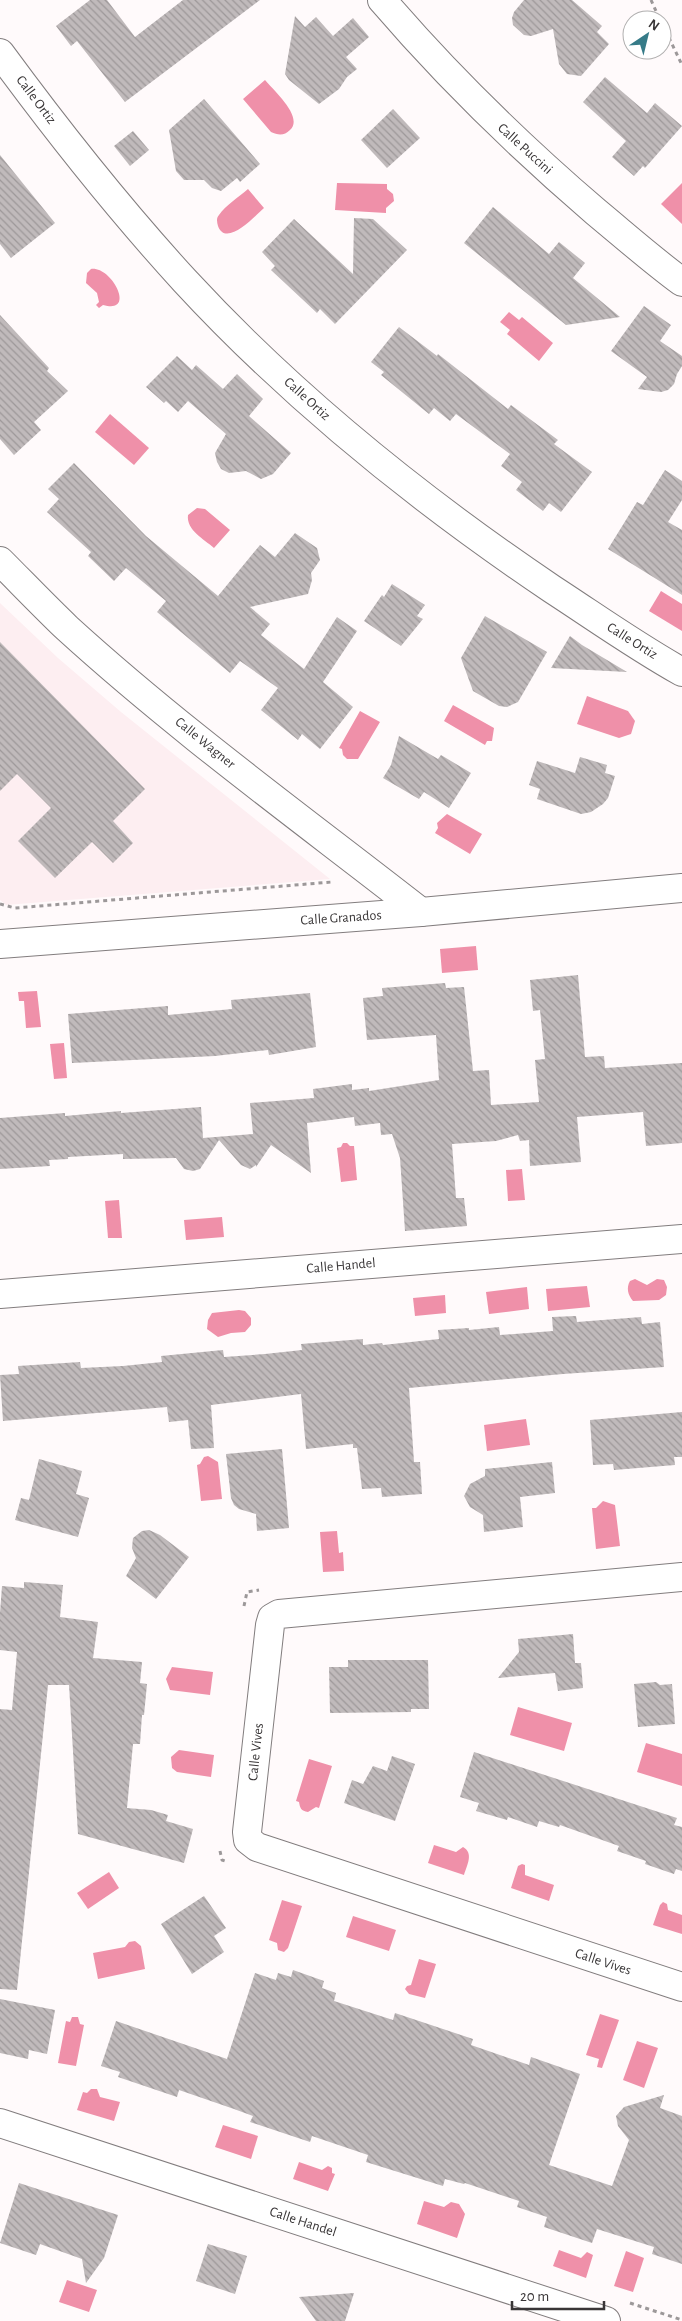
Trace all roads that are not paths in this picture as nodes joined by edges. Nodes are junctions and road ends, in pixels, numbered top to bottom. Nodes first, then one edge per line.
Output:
1 (382, 0) edge
2 (0, 53) edge
3 (682, 282) edge
4 (0, 561) edge
5 (682, 672) edge
6 (682, 888) edge
7 (421, 912) junction
8 (3, 941) edge
9 (682, 1238) edge
10 (0, 1294) edge
11 (682, 1577) edge
12 (682, 1988) edge
13 (0, 2123) edge
14 (606, 2321) edge

1 - 3 street, Calle Puccini
2 - 5 street, Calle Ortiz
4 - 7 street, Calle Wagner
6 - 7 street, Calle Granados
7 - 8 street, Calle Granados
9 - 10 street, Calle Handel
11 - 12 street, Calle Vives
13 - 14 street, Calle Handel

